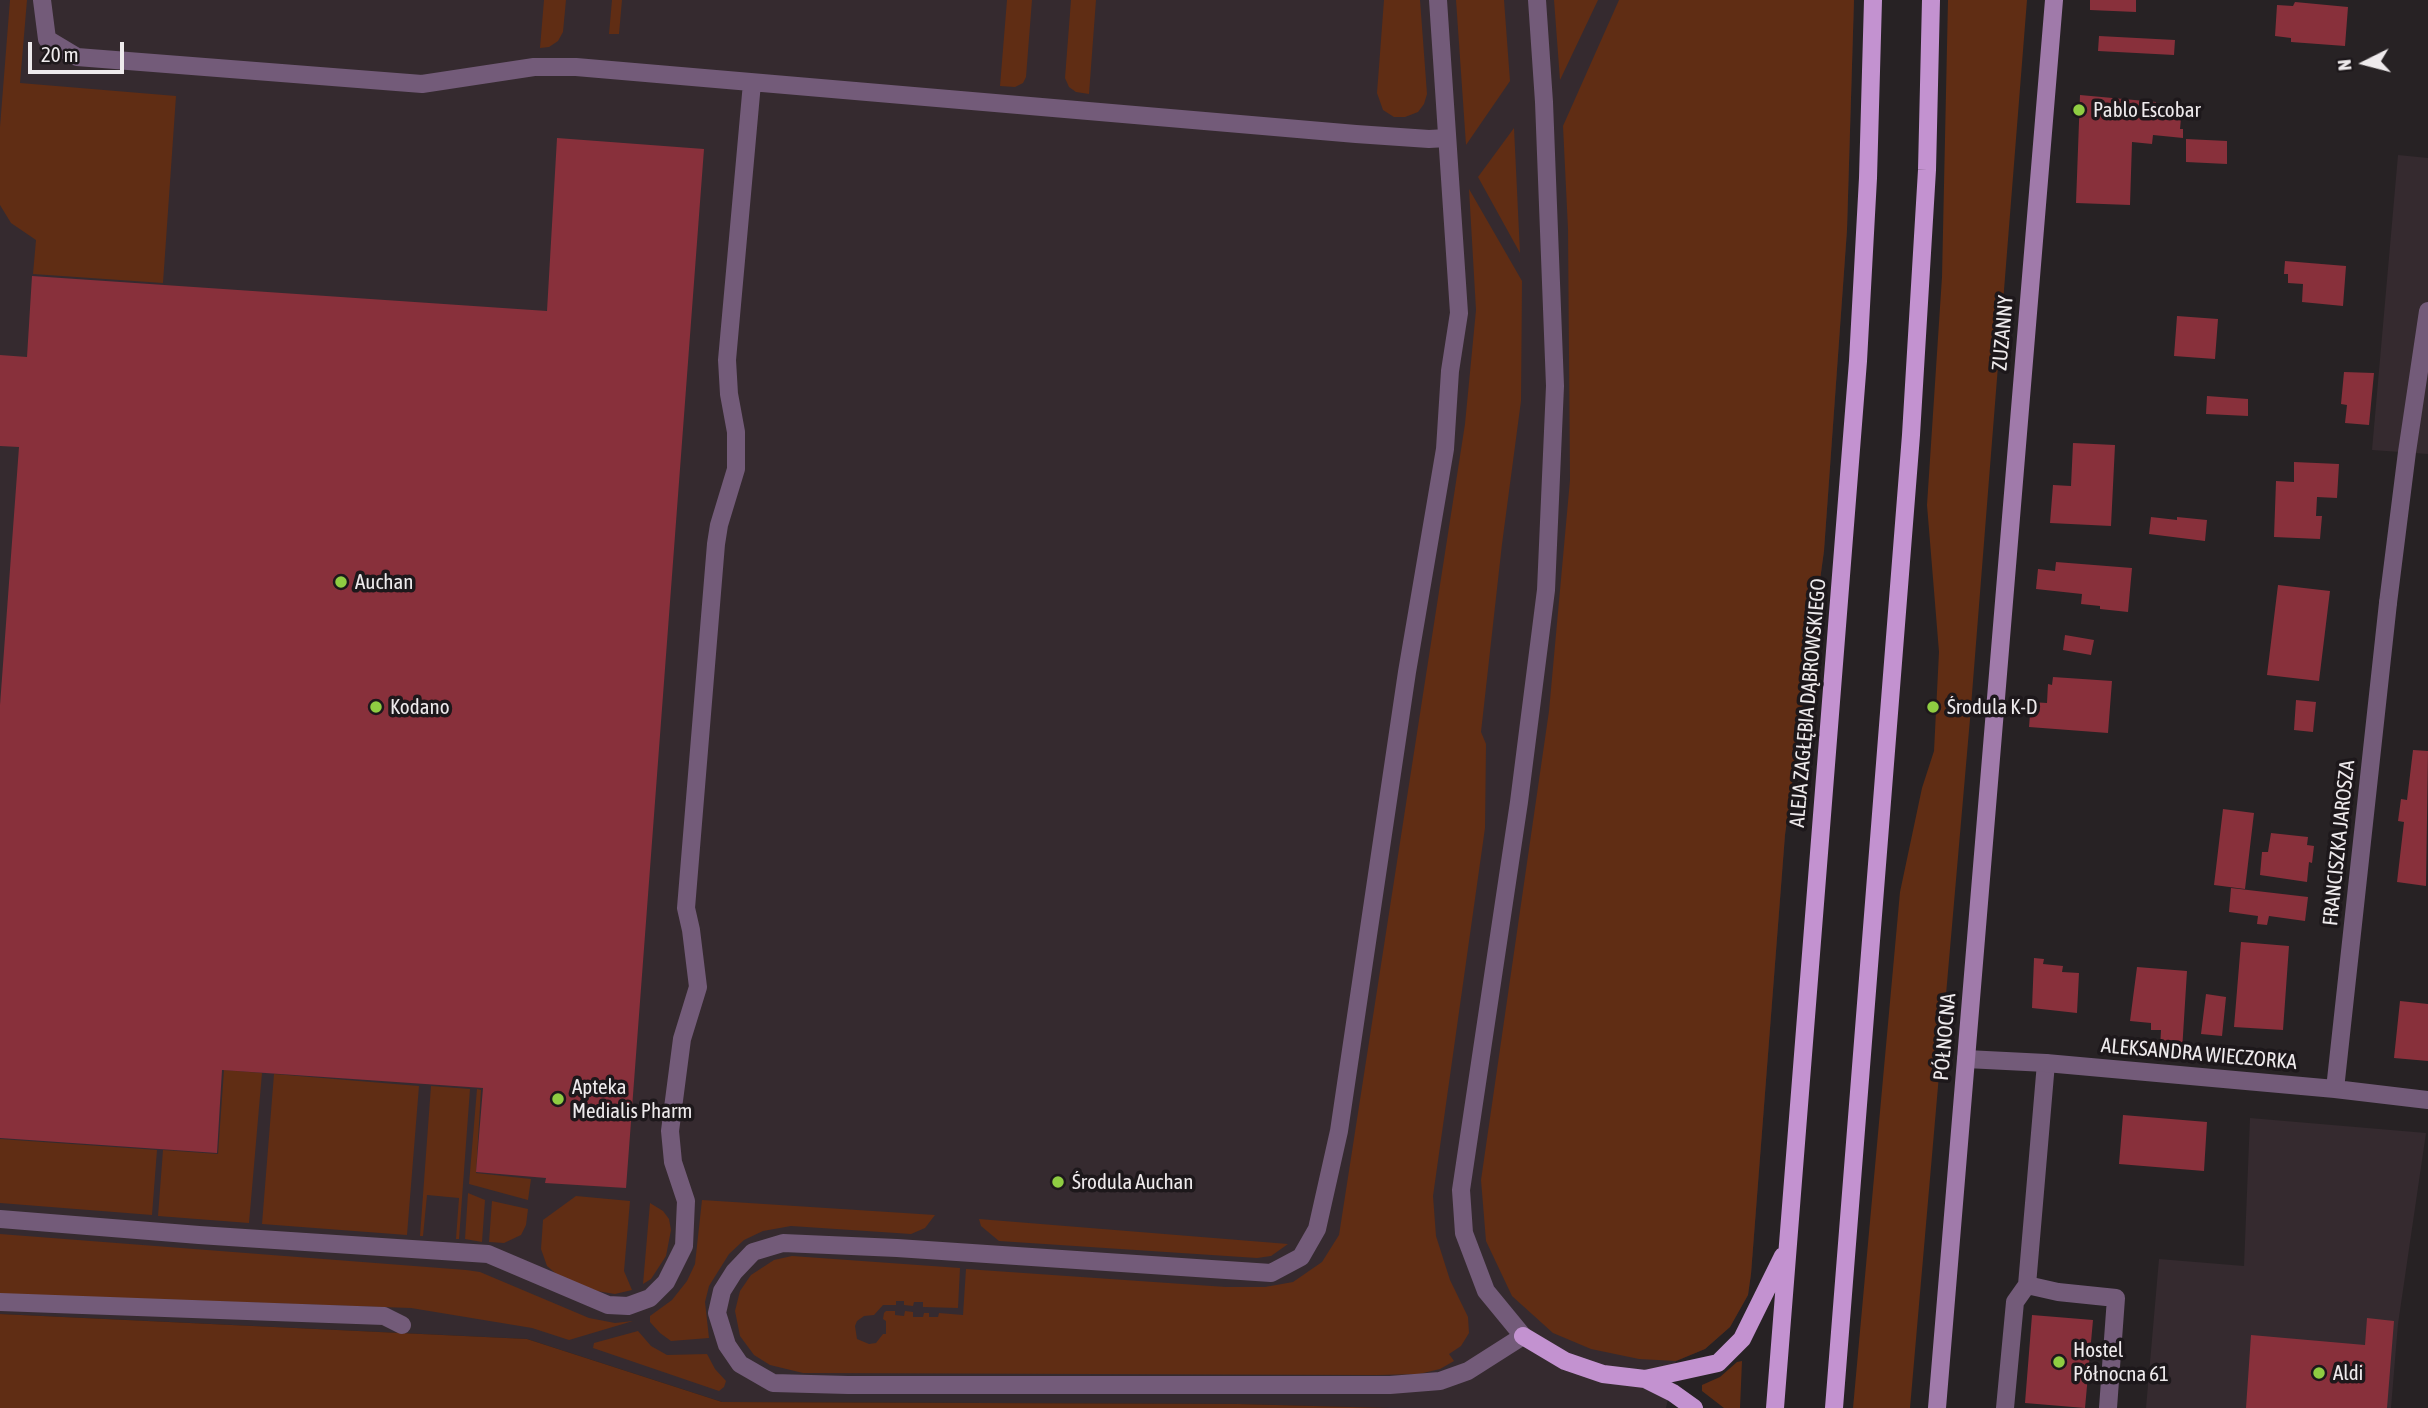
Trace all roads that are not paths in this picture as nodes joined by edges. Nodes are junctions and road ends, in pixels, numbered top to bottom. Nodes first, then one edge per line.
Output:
1 (42, 0) edge
2 (1438, 0) edge
3 (1537, 0) edge
4 (1873, 0) edge
5 (1931, 0) edge
6 (2053, 0) edge
7 (752, 83) junction
8 (1447, 138) junction
9 (2428, 311) edge
10 (2420, 421) edge
11 (1997, 669) joint
12 (1966, 1059) junction
13 (2046, 1063) junction
14 (2335, 1089) junction
15 (2428, 1100) edge
16 (0, 1219) edge
17 (1787, 1246) junction
18 (2027, 1285) junction
19 (0, 1302) edge
20 (402, 1325) dead end
21 (1523, 1336) junction
22 (1645, 1379) junction
23 (1694, 1408) edge
24 (1774, 1408) edge
25 (1834, 1408) edge
26 (1937, 1408) edge
27 (2006, 1408) edge
28 (2108, 1408) edge

1 - 7 street
2 - 8 street
3 - 21 street
4 - 17 main road, ALEJA ZAGŁĘBIA DĄBROWSKIEGO
5 - 25 main road
6 - 11 street, ZUZANNY
7 - 8 street
7 - 16 street
8 - 21 street
9 - 10 street, FRANCISZKA JAROSZA
10 - 14 street, FRANCISZKA JAROSZA
11 - 12 street, PÓŁNOCNA
12 - 13 street, ALEKSANDRA WIECZORKA
12 - 26 street, PÓŁNOCNA
13 - 14 street, ALEKSANDRA WIECZORKA
13 - 18 street
14 - 15 street, ALEKSANDRA WIECZORKA
17 - 22 main road
17 - 24 main road, ALEJA ZAGŁĘBIA DĄBROWSKIEGO
18 - 27 street
18 - 28 street
19 - 20 street
21 - 22 main road
22 - 23 main road

